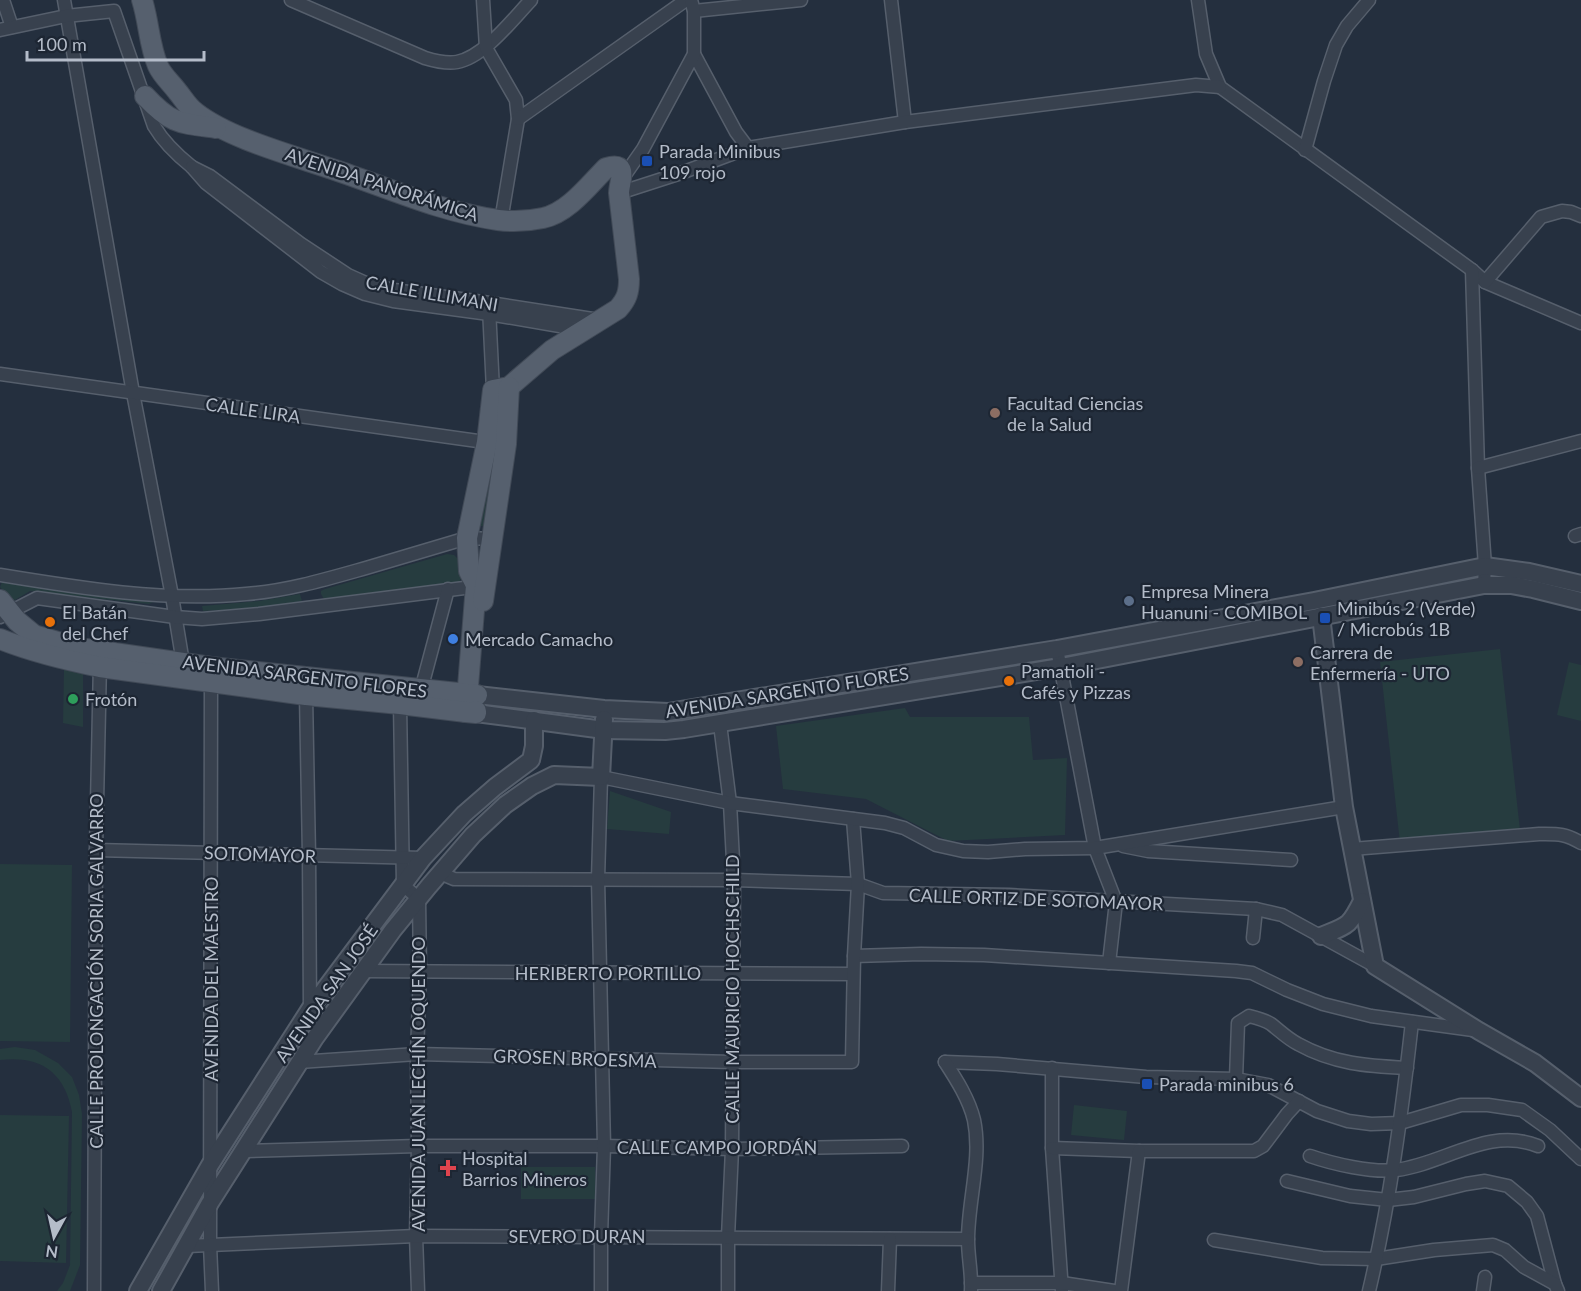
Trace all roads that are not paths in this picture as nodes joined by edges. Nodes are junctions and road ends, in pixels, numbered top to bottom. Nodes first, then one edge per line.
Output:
1 (3, 0) edge
2 (64, 0) edge
3 (142, 0) edge
4 (291, 0) edge
5 (483, 0) edge
6 (531, 0) edge
7 (686, 0) edge
8 (801, 0) edge
9 (891, 0) edge
10 (1198, 0) edge
11 (1369, 0) edge
12 (692, 6) edge
13 (66, 16) junction
14 (6, 29) edge
15 (486, 48) junction
16 (694, 54) junction
17 (1220, 87) junction
18 (145, 96) junction
19 (193, 118) junction
20 (518, 119) junction
21 (905, 122) junction
22 (748, 148) junction
23 (643, 149) junction
24 (1305, 150) junction
25 (616, 180) junction
26 (1581, 216) edge
27 (501, 221) junction
28 (1472, 270) junction
29 (1485, 282) junction
30 (489, 308) junction
31 (1581, 323) edge
32 (592, 325) junction
33 (0, 374) edge
34 (501, 389) junction
35 (133, 393) junction
36 (1581, 441) edge
37 (496, 443) junction
38 (1479, 468) junction
39 (467, 538) junction
40 (492, 539) junction
41 (1485, 566) junction
42 (0, 575) edge
43 (1581, 584) edge
44 (308, 585) junction
45 (1484, 585) junction
46 (480, 586) junction
47 (448, 589) junction
48 (172, 596) junction
49 (1581, 602) edge
50 (314, 607) junction
51 (2, 609) edge
52 (1280, 616) junction
53 (1321, 616) junction
54 (175, 617) junction
55 (0, 639) edge
56 (1057, 649) junction
57 (100, 659) junction
58 (1061, 667) junction
59 (184, 671) junction
60 (211, 675) junction
61 (421, 690) junction
62 (306, 695) junction
63 (400, 704) junction
64 (471, 704) junction
65 (604, 709) junction
66 (534, 720) junction
67 (720, 724) junction
68 (604, 730) junction
69 (601, 777) junction
70 (730, 802) junction
71 (1344, 807) junction
72 (853, 819) junction
73 (1581, 843) edge
74 (1116, 844) junction
75 (1095, 848) junction
76 (1352, 849) junction
77 (96, 850) junction
78 (211, 852) junction
79 (309, 856) junction
80 (402, 857) junction
81 (423, 858) junction
82 (1292, 860) dead end
83 (440, 873) junction
84 (598, 879) junction
85 (734, 880) junction
86 (858, 884) junction
87 (403, 885) junction
88 (418, 899) junction
89 (1362, 901) junction
90 (1116, 902) junction
91 (1256, 909) junction
92 (1321, 936) junction
93 (1253, 938) dead end
94 (854, 956) junction
95 (1109, 963) junction
96 (1375, 966) junction
97 (364, 971) junction
98 (420, 972) junction
99 (600, 973) junction
100 (733, 973) junction
101 (853, 974) junction
102 (310, 1009) junction
103 (1412, 1022) junction
104 (1479, 1030) junction
105 (417, 1054) junction
106 (602, 1059) junction
107 (299, 1062) junction
108 (732, 1062) junction
109 (1052, 1068) junction
110 (1407, 1068) junction
111 (1236, 1079) junction
112 (1581, 1098) edge
113 (1299, 1101) junction
114 (1400, 1123) junction
115 (418, 1146) junction
116 (604, 1146) junction
117 (902, 1146) dead end
118 (1538, 1146) dead end
119 (1053, 1148) junction
120 (732, 1149) junction
121 (244, 1151) junction
122 (1139, 1151) junction
123 (1310, 1156) dead end
124 (1581, 1159) edge
125 (210, 1164) junction
126 (1393, 1170) junction
127 (1287, 1181) dead end
128 (1388, 1200) junction
129 (210, 1203) junction
130 (416, 1236) junction
131 (601, 1236) junction
132 (728, 1237) junction
133 (890, 1239) junction
134 (968, 1239) junction
135 (1215, 1240) dead end
136 (210, 1245) junction
137 (187, 1246) junction
138 (1377, 1259) junction
139 (1485, 1277) dead end
140 (971, 1287) edge
141 (1062, 1287) edge
142 (1556, 1288) edge
143 (94, 1291) edge
144 (138, 1291) edge
145 (161, 1291) edge
146 (212, 1291) edge
147 (418, 1291) edge
148 (601, 1291) edge
149 (728, 1291) edge
150 (888, 1291) edge
151 (1114, 1291) edge
152 (1121, 1291) edge
153 (1369, 1291) edge
154 (1483, 1291) edge

1 - 14 street
2 - 13 street
3 - 19 main road
4 - 15 street
5 - 15 street
6 - 15 street
7 - 20 street
8 - 12 street
9 - 21 street
10 - 17 street
11 - 24 street
12 - 16 street
13 - 14 street
13 - 18 street, CALLE ILLIMANI
13 - 35 street
15 - 20 street
16 - 22 street
16 - 23 street
17 - 21 street
17 - 24 street
18 - 19 main road, AVENIDA PANORÁMICA
18 - 30 street, CALLE ILLIMANI
19 - 27 main road, AVENIDA PANORÁMICA
20 - 27 street
21 - 22 street
22 - 25 street
23 - 25 street
23 - 25 street
24 - 28 street
25 - 27 main road, AVENIDA PANORÁMICA
25 - 32 main road
26 - 29 street
28 - 29 street
28 - 38 street
29 - 31 street
30 - 32 street, CALLE ILLIMANI
30 - 34 street
32 - 34 main road
33 - 35 street, CALLE LIRA
34 - 37 main road
35 - 37 street, CALLE LIRA
35 - 48 street
36 - 38 street
37 - 39 main road
37 - 40 main road
38 - 41 street
39 - 40 street
39 - 44 street
39 - 46 main road
40 - 46 main road
41 - 43 street, AVENIDA SARGENTO FLORES
41 - 45 street
41 - 52 street, AVENIDA SARGENTO FLORES
42 - 48 street
44 - 48 street
44 - 50 street
45 - 49 street, AVENIDA SARGENTO FLORES
45 - 53 street, AVENIDA SARGENTO FLORES
46 - 47 street
46 - 64 main road
47 - 50 street
47 - 61 street
48 - 54 street
50 - 54 street
51 - 54 street
51 - 57 main road, AVENIDA SARGENTO FLORES
52 - 53 street, AVENIDA SARGENTO FLORES
52 - 56 street, AVENIDA SARGENTO FLORES
52 - 58 street, AVENIDA SARGENTO FLORES
53 - 71 street
54 - 59 street
55 - 57 main road, AVENIDA SARGENTO FLORES
56 - 58 street
56 - 65 street, AVENIDA SARGENTO FLORES
57 - 59 main road, AVENIDA SARGENTO FLORES
57 - 77 street, CALLE PROLONGACIÓN SORIA GALVARRO
58 - 67 street, AVENIDA SARGENTO FLORES
58 - 75 street
59 - 60 main road, AVENIDA SARGENTO FLORES
60 - 61 main road, AVENIDA SARGENTO FLORES
60 - 62 main road, AVENIDA SARGENTO FLORES
60 - 78 street, AVENIDA DEL MAESTRO
61 - 64 main road, AVENIDA SARGENTO FLORES
62 - 63 main road, AVENIDA SARGENTO FLORES
62 - 79 street
63 - 64 main road, AVENIDA SARGENTO FLORES
63 - 80 street
64 - 65 street, AVENIDA SARGENTO FLORES
64 - 66 street, AVENIDA SARGENTO FLORES
65 - 68 street
66 - 68 street, AVENIDA SARGENTO FLORES
66 - 81 street, AVENIDA SAN JOSÉ
67 - 68 street, AVENIDA SARGENTO FLORES
67 - 70 street, CALLE MAURICIO HOCHSCHILD
68 - 69 street
69 - 70 street
69 - 83 street, AVENIDA SAN JOSÉ
69 - 84 street
70 - 72 street
70 - 85 street, CALLE MAURICIO HOCHSCHILD
71 - 74 street
71 - 76 street
72 - 75 street
72 - 86 street
73 - 76 street
74 - 75 street
74 - 82 street
75 - 90 street
76 - 89 street
77 - 78 street, SOTOMAYOR
77 - 143 street, CALLE PROLONGACIÓN SORIA GALVARRO
78 - 79 street, SOTOMAYOR
78 - 125 street, AVENIDA DEL MAESTRO
79 - 80 street, SOTOMAYOR
79 - 102 street
80 - 81 street, SOTOMAYOR
80 - 87 street
81 - 87 street, AVENIDA SAN JOSÉ
83 - 84 street, CALLE ORTIZ DE SOTOMAYOR
83 - 88 street, AVENIDA SAN JOSÉ
84 - 85 street, CALLE ORTIZ DE SOTOMAYOR
84 - 99 street
85 - 86 street, CALLE ORTIZ DE SOTOMAYOR
85 - 100 street, CALLE MAURICIO HOCHSCHILD
86 - 90 street, CALLE ORTIZ DE SOTOMAYOR
86 - 94 street
87 - 88 street
87 - 102 street, AVENIDA SAN JOSÉ
88 - 97 street, AVENIDA SAN JOSÉ
88 - 98 street, AVENIDA JUAN LECHÍN OQUENDO
89 - 92 street
89 - 96 street
90 - 91 street, CALLE ORTIZ DE SOTOMAYOR
90 - 95 street
91 - 92 street, CALLE ORTIZ DE SOTOMAYOR
91 - 93 street
92 - 96 street, CALLE ORTIZ DE SOTOMAYOR
94 - 95 street
94 - 101 street
95 - 103 street
96 - 104 street, CALLE ORTIZ DE SOTOMAYOR
97 - 98 street, HERIBERTO PORTILLO
97 - 107 street, AVENIDA SAN JOSÉ
98 - 99 street, HERIBERTO PORTILLO
98 - 105 street, AVENIDA JUAN LECHÍN OQUENDO
99 - 100 street, HERIBERTO PORTILLO
99 - 106 street
100 - 101 street, HERIBERTO PORTILLO
100 - 108 street, CALLE MAURICIO HOCHSCHILD
101 - 108 street, GROSEN BROESMA
102 - 125 street, AVENIDA SAN JOSÉ
103 - 104 street
103 - 110 street
104 - 112 street, CALLE ORTIZ DE SOTOMAYOR
105 - 106 street, GROSEN BROESMA
105 - 107 street, GROSEN BROESMA
105 - 115 street, AVENIDA JUAN LECHÍN OQUENDO
106 - 108 street, GROSEN BROESMA
106 - 116 street
107 - 121 street, AVENIDA SAN JOSÉ
108 - 120 street, CALLE MAURICIO HOCHSCHILD
109 - 111 street
109 - 119 street
109 - 134 street
110 - 111 street
110 - 114 street
111 - 113 street
113 - 114 street
113 - 122 street
114 - 124 street
114 - 126 street
115 - 116 street, CALLE CAMPO JORDÁN
115 - 121 street, CALLE CAMPO JORDÁN
115 - 130 street, AVENIDA JUAN LECHÍN OQUENDO
116 - 120 street, CALLE CAMPO JORDÁN
116 - 131 street
117 - 120 street, CALLE CAMPO JORDÁN
118 - 126 street
119 - 122 street
119 - 141 street
120 - 132 street, CALLE MAURICIO HOCHSCHILD
121 - 129 street, AVENIDA SAN JOSÉ
122 - 152 street
123 - 126 street
125 - 129 street, AVENIDA DEL MAESTRO
125 - 144 street, AVENIDA SAN JOSÉ
126 - 128 street
127 - 128 street
128 - 138 street
128 - 142 street
129 - 136 street, AVENIDA DEL MAESTRO
129 - 137 street, AVENIDA SAN JOSÉ
130 - 131 street, SEVERO DURAN
130 - 136 street, SEVERO DURAN
130 - 147 street, AVENIDA JUAN LECHÍN OQUENDO
131 - 132 street, SEVERO DURAN
131 - 148 street
132 - 133 street, SEVERO DURAN
132 - 149 street, CALLE MAURICIO HOCHSCHILD
133 - 134 street, SEVERO DURAN
133 - 150 street
134 - 140 street
135 - 138 street
136 - 137 street, SEVERO DURAN
136 - 146 street, AVENIDA DEL MAESTRO
137 - 145 street, AVENIDA SAN JOSÉ
138 - 142 street
138 - 153 street
139 - 154 street
140 - 141 street
141 - 151 street

